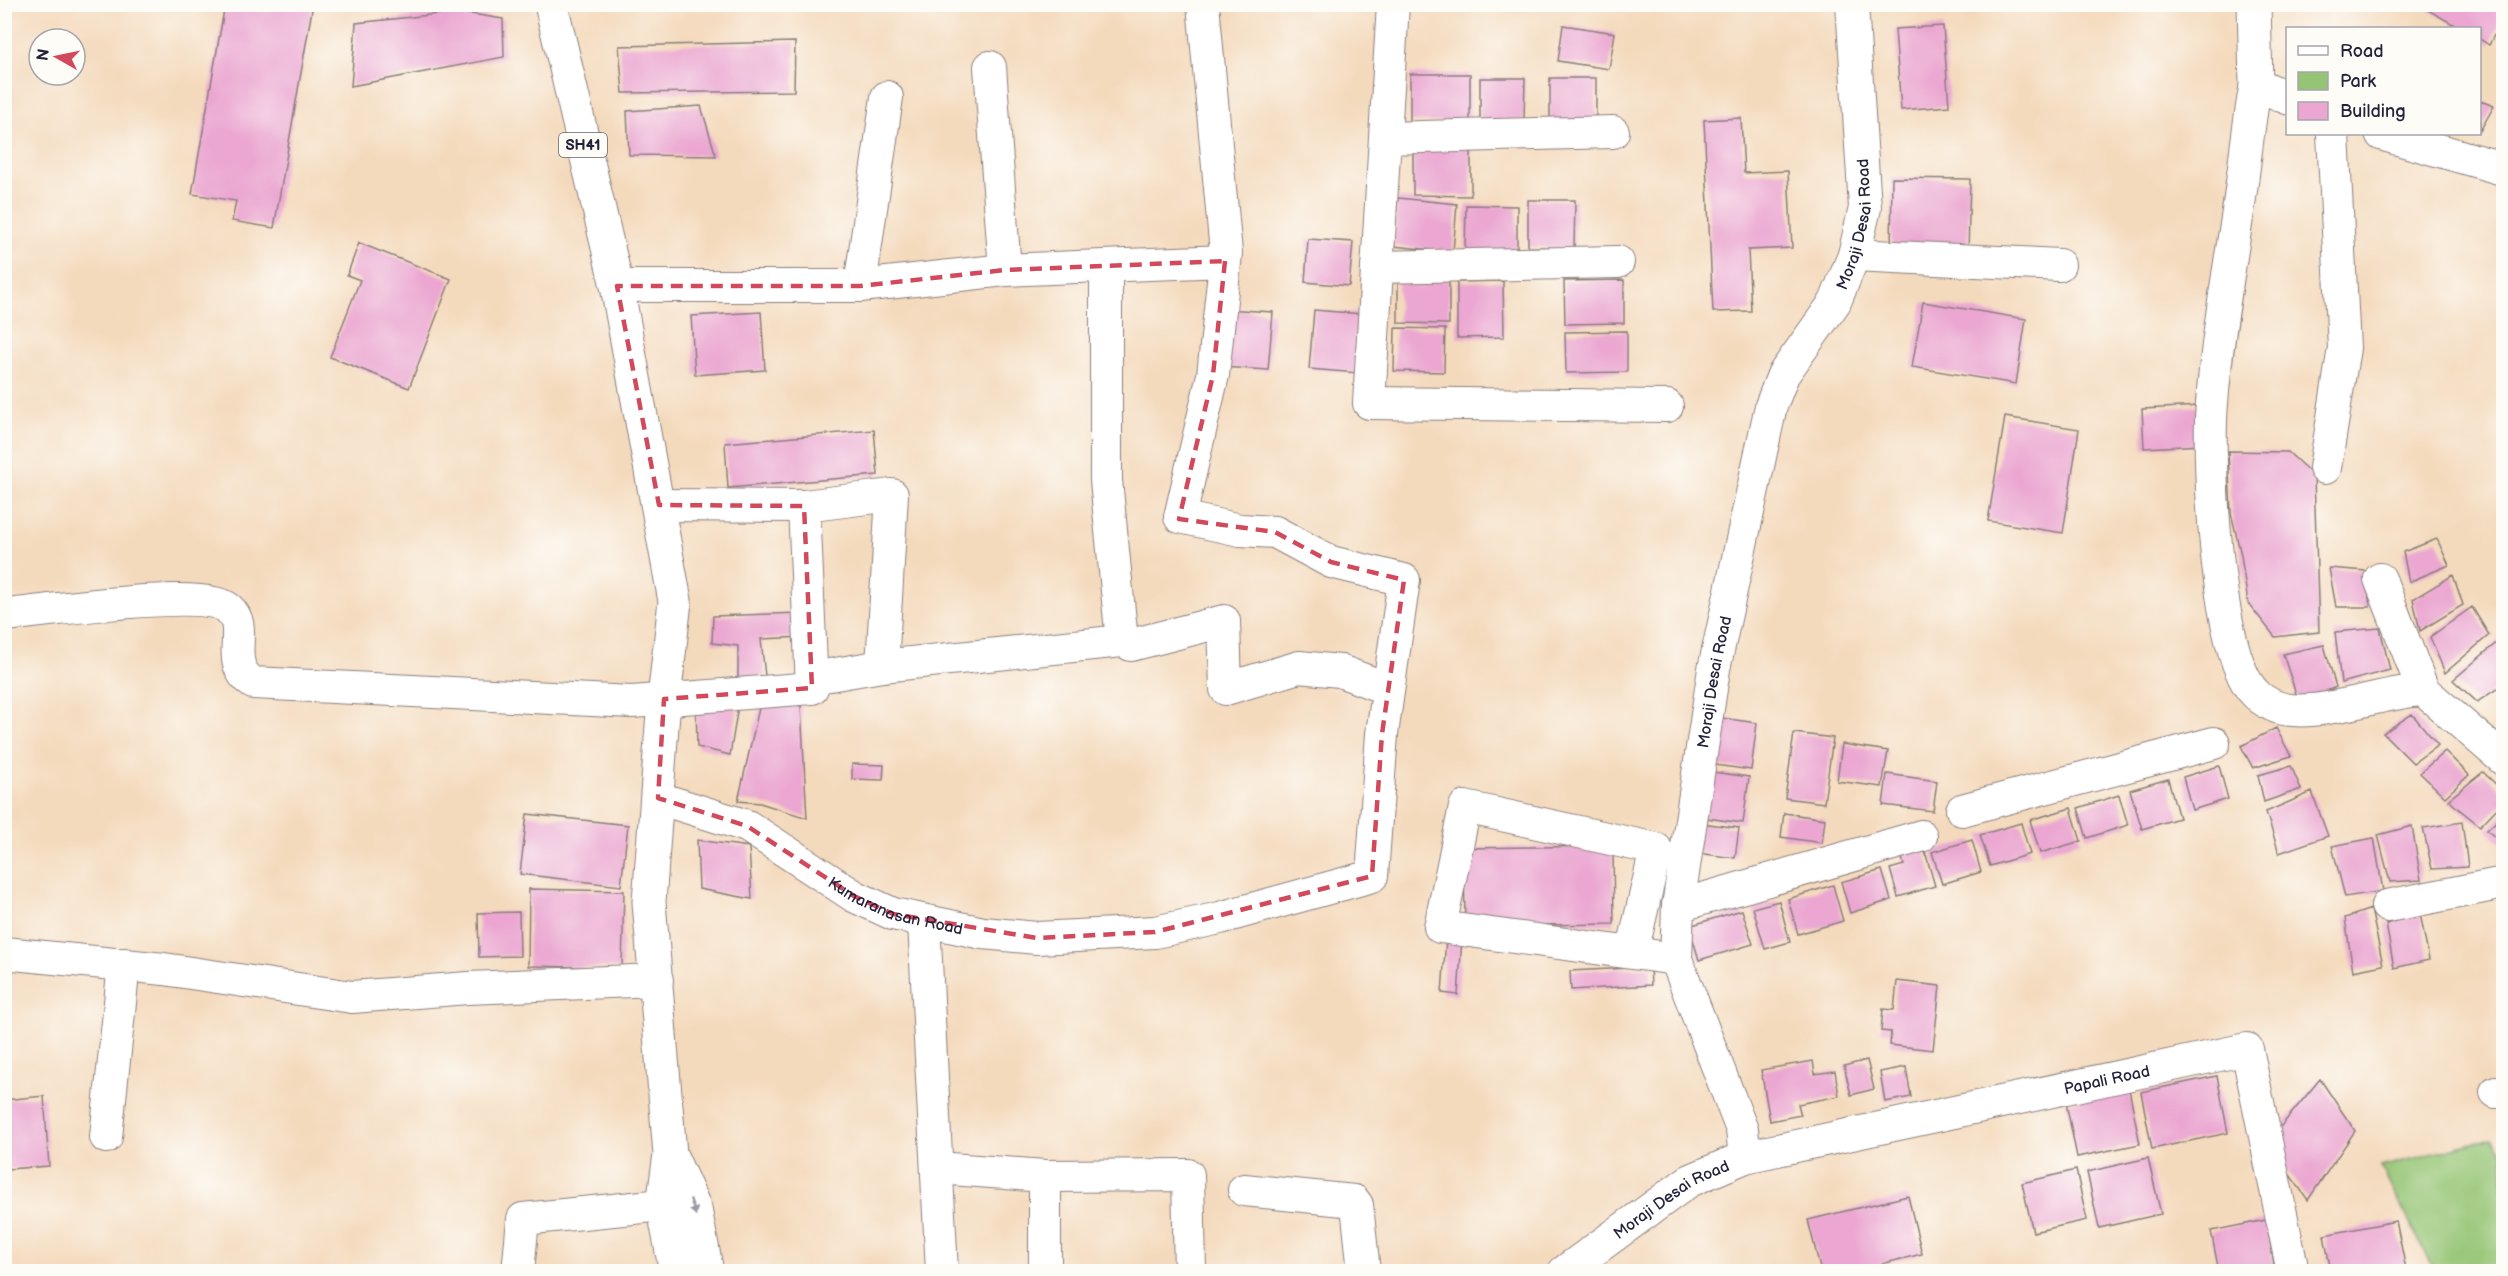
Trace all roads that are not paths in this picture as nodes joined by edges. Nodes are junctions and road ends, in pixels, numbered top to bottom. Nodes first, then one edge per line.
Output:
1 (551, 4) edge
2 (1203, 4) edge
3 (1393, 4) edge
4 (1852, 4) edge
5 (2254, 4) edge
6 (990, 67) dead end
7 (2256, 84) junction
8 (887, 97) dead end
9 (2286, 97) edge
10 (1613, 132) dead end
11 (2333, 135) edge
12 (2385, 135) edge
13 (1385, 138) junction
14 (2504, 169) edge
15 (1854, 255) junction
16 (1225, 261) junction
17 (1618, 261) dead end
18 (2060, 265) dead end
19 (1106, 266) junction
20 (1377, 267) junction
21 (1005, 270) junction
22 (616, 286) junction
23 (860, 286) junction
24 (1667, 406) dead end
25 (2325, 468) dead end
26 (659, 506) junction
27 (804, 506) junction
28 (2380, 579) dead end
29 (4, 615) edge
30 (1131, 645) dead end
31 (882, 666) junction
32 (812, 678) junction
33 (1388, 688) junction
34 (2424, 690) junction
35 (664, 699) junction
36 (2214, 743) dead end
37 (2504, 760) edge
38 (658, 798) junction
39 (1962, 810) dead end
40 (1921, 836) dead end
41 (2504, 883) edge
42 (1678, 906) junction
43 (2387, 906) dead end
44 (924, 922) junction
45 (4, 953) edge
46 (1632, 953) junction
47 (1676, 959) junction
48 (124, 964) junction
49 (657, 980) junction
50 (106, 1137) dead end
51 (670, 1154) junction
52 (1745, 1157) junction
53 (937, 1168) junction
54 (1045, 1176) junction
55 (1244, 1190) dead end
56 (663, 1205) junction
57 (519, 1272) edge
58 (676, 1272) edge
59 (707, 1272) edge
60 (942, 1272) edge
61 (1045, 1272) edge
62 (1190, 1272) edge
63 (1364, 1272) edge
64 (1564, 1272) edge
65 (2293, 1272) edge

1 - 22 main road, SH41
2 - 16 street
3 - 13 street
4 - 15 street, Moraji Desai Road
5 - 7 main road
6 - 21 street
7 - 9 main road
7 - 34 street
8 - 23 street
10 - 13 street
11 - 25 street
12 - 14 main road
13 - 20 street
15 - 18 street
15 - 42 street, Moraji Desai Road
16 - 19 street
16 - 33 street
17 - 20 street
19 - 21 street
19 - 31 street
20 - 24 street
21 - 23 street
22 - 23 street
22 - 26 main road
26 - 27 street
26 - 35 main road
27 - 31 street
27 - 32 street
28 - 34 street
29 - 35 street
30 - 33 street
31 - 32 street
32 - 35 street
33 - 44 street, Kumaranasan Road
34 - 37 street
35 - 38 main road
36 - 39 street
38 - 44 street, Kumaranasan Road
38 - 49 main road
40 - 42 street
41 - 43 street
42 - 47 street, Moraji Desai Road
44 - 53 street
45 - 48 street
46 - 46 street
46 - 47 street
47 - 52 street, Moraji Desai Road
48 - 49 street
48 - 50 street
49 - 51 main road
51 - 56 main road
51 -> 59 main road
52 - 64 street, Moraji Desai Road
52 - 65 street, Papali Road
53 - 54 street
53 - 60 street
54 - 61 street
54 - 62 street
55 - 63 street
56 - 57 street
56 - 58 main road

